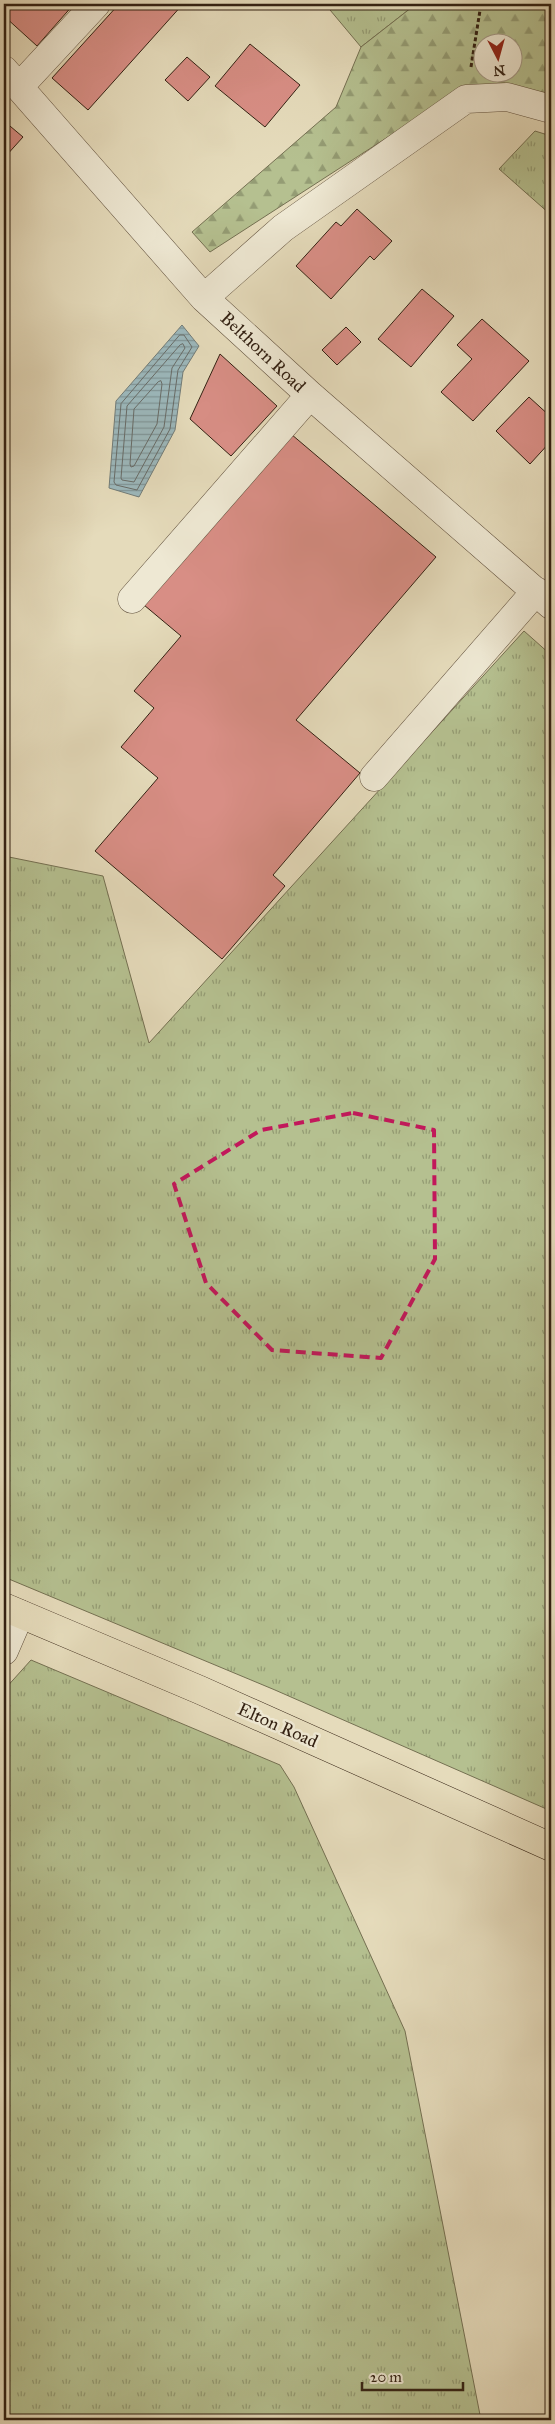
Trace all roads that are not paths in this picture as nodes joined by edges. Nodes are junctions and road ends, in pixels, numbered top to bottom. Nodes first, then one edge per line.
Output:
1 (96, 4) edge
2 (11, 79) edge
3 (551, 109) edge
4 (204, 298) junction
5 (310, 395) junction
6 (544, 598) edge
7 (132, 599) dead end
8 (374, 777) dead end
9 (12, 1610) edge
10 (4, 1651) edge
11 (551, 1847) edge

1 - 2 street
2 - 4 street, Belthorn Road
3 - 4 street
4 - 5 street, Belthorn Road
5 - 6 street, Belthorn Road
5 - 7 street
6 - 8 street
9 - 10 street
9 - 11 main road, Elton Road

